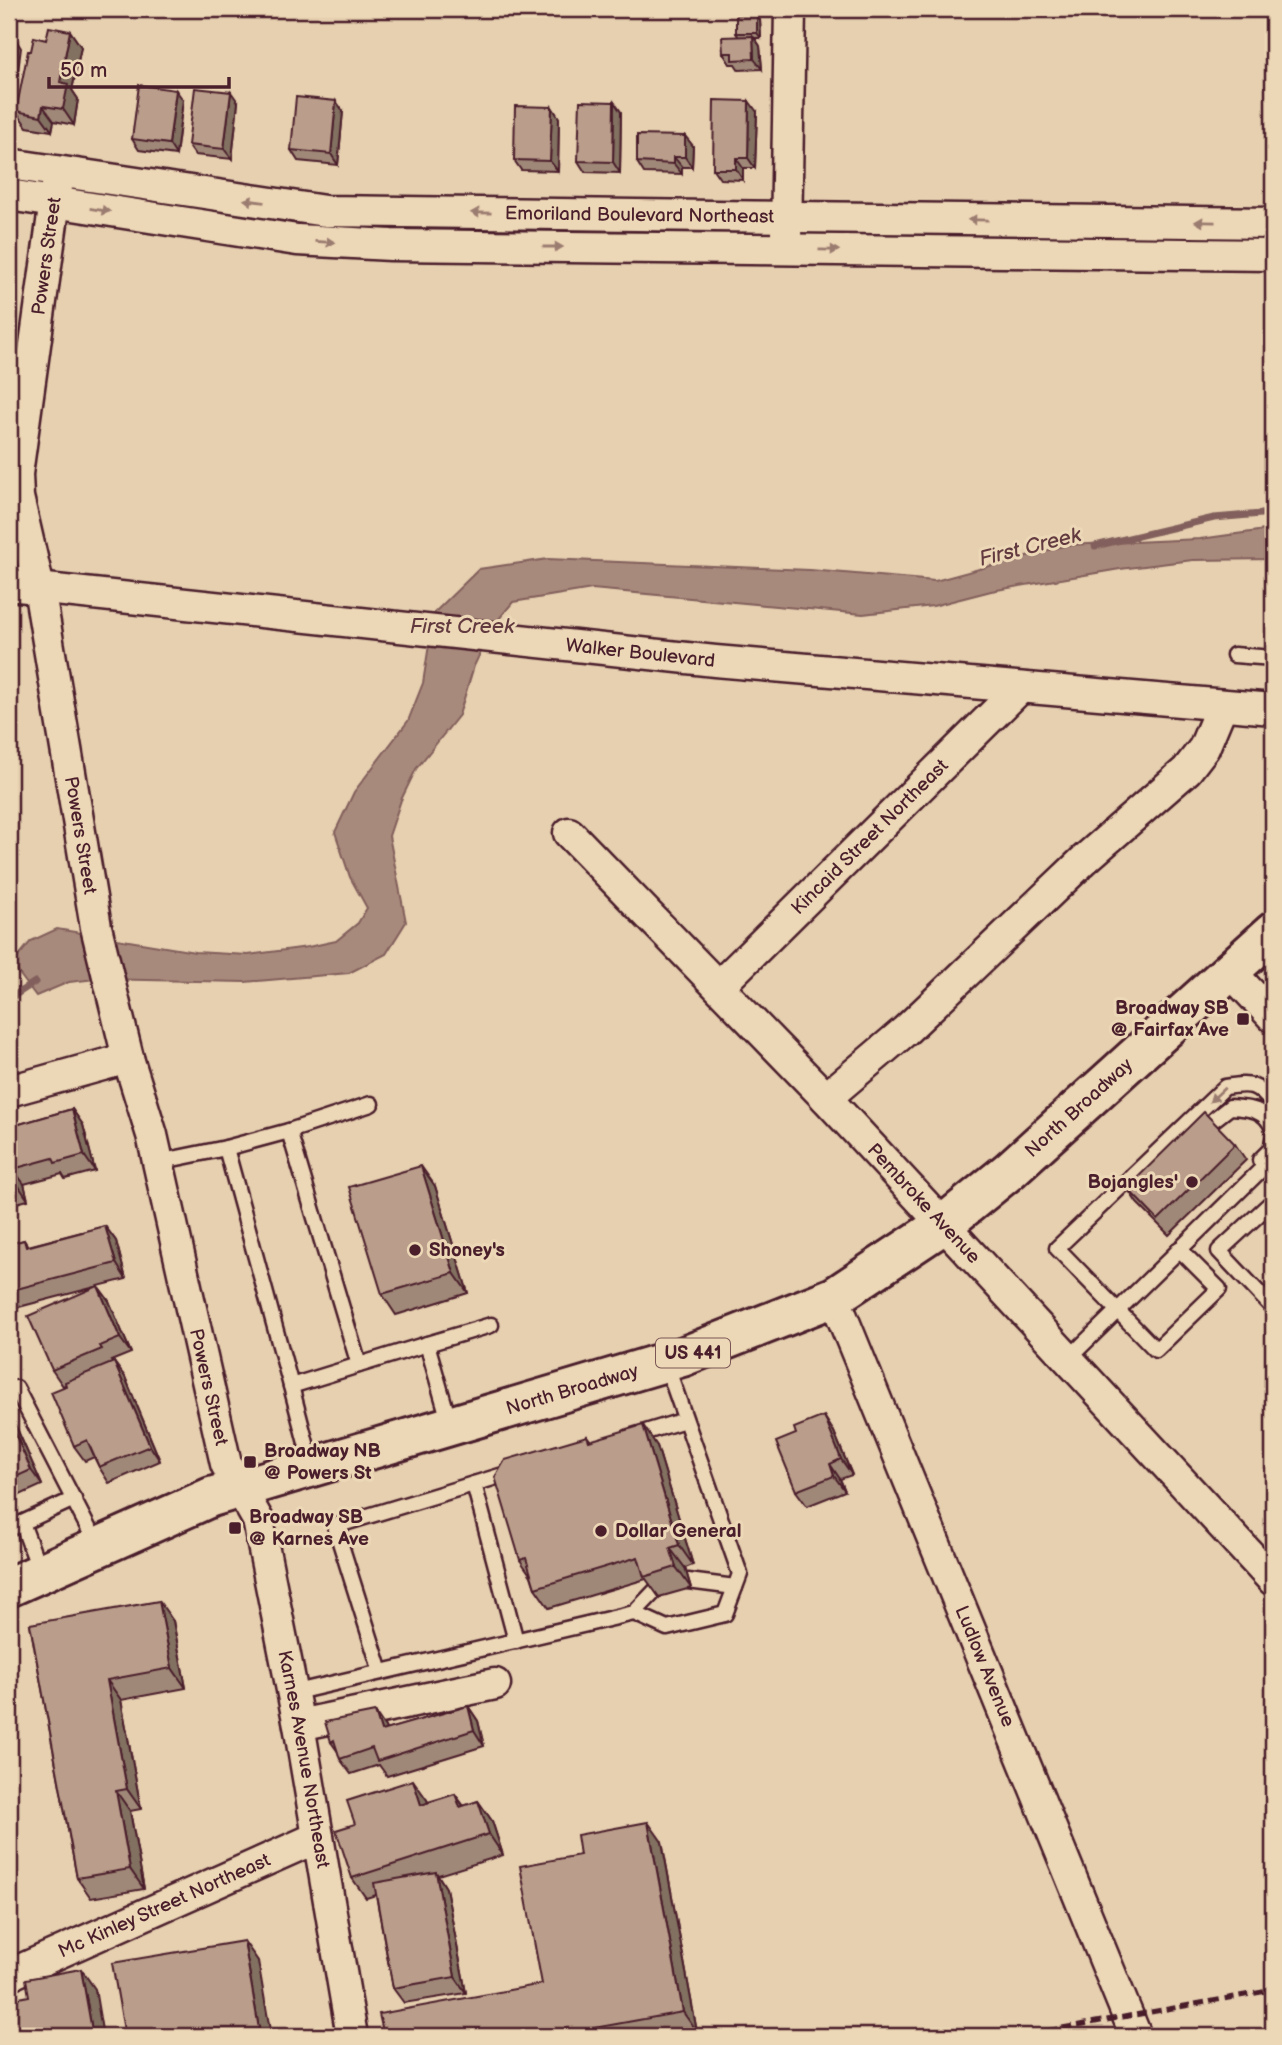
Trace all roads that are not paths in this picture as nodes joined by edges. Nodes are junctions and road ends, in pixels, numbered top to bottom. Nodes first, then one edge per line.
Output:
1 (789, 9) edge
2 (9, 163) edge
3 (59, 172) junction
4 (9, 195) edge
5 (54, 203) junction
6 (786, 218) junction
7 (1273, 223) edge
8 (787, 250) junction
9 (1273, 256) edge
10 (9, 585) edge
11 (39, 588) junction
12 (1234, 655) dead end
13 (1273, 658) edge
14 (1019, 689) junction
15 (1222, 705) junction
16 (1273, 709) edge
17 (569, 833) dead end
18 (1273, 932) edge
19 (1230, 971) junction
20 (719, 986) junction
21 (1273, 1017) edge
22 (128, 1058) junction
23 (1268, 1087) edge
24 (9, 1091) edge
25 (826, 1098) junction
26 (371, 1104) dead end
27 (1273, 1104) edge
28 (1273, 1129) edge
29 (289, 1131) junction
30 (1273, 1140) edge
31 (226, 1147) junction
32 (1273, 1158) edge
33 (158, 1162) junction
34 (1117, 1188) junction
35 (1273, 1201) edge
36 (944, 1224) junction
37 (1196, 1233) junction
38 (1179, 1249) junction
39 (834, 1297) junction
40 (1273, 1308) edge
41 (1116, 1312) junction
42 (491, 1325) dead end
43 (427, 1344) junction
44 (1068, 1359) junction
45 (665, 1362) junction
46 (359, 1365) junction
47 (290, 1387) junction
48 (9, 1391) edge
49 (685, 1420) junction
50 (450, 1426) junction
51 (619, 1440) edge
52 (312, 1468) junction
53 (527, 1468) edge
54 (474, 1484) junction
55 (242, 1487) junction
56 (74, 1499) junction
57 (15, 1526) edge
58 (98, 1546) junction
59 (25, 1579) edge
60 (1273, 1580) edge
61 (688, 1581) dead end
62 (735, 1587) junction
63 (656, 1590) edge
64 (634, 1613) junction
65 (516, 1641) junction
66 (381, 1672) junction
67 (495, 1684) dead end
68 (292, 1693) junction
69 (299, 1725) junction
70 (318, 1837) junction
71 (9, 1975) edge
72 (352, 2036) edge
73 (1136, 2036) edge

1 - 6 street
2 - 3 street, Emoriland Boulevard Northeast
3 - 5 street, Powers Street
6 -> 3 street, Emoriland Boulevard Northeast
4 - 5 street
5 -> 8 street
5 - 11 street, Powers Street
7 -> 6 street, Emoriland Boulevard Northeast
6 - 8 street
8 -> 9 street
10 - 11 street, Walker Boulevard
11 - 14 street, Walker Boulevard
11 - 22 street, Powers Street
12 - 13 lane
14 - 15 street, Walker Boulevard
14 - 20 street, Kincaid Street Northeast
15 - 16 street, Walker Boulevard
15 - 25 street
17 - 20 street, Pembroke Avenue
18 - 19 main road, North Broadway / US 441
19 - 21 street
19 - 36 main road, North Broadway / US 441
20 - 25 street, Pembroke Avenue
22 - 24 street
22 - 33 street, Powers Street
23 - 27 lane
23 -> 34 lane
25 - 36 street, Pembroke Avenue
26 - 29 lane
28 - 34 lane
29 - 31 lane
29 - 46 lane
30 - 37 lane
31 - 33 lane
31 - 47 lane
32 - 37 lane
33 - 55 street, Powers Street
34 - 41 lane
35 - 40 lane
36 - 39 main road, North Broadway / US 441
36 - 44 street, Pembroke Avenue
37 - 38 lane
38 - 41 lane
38 - 41 lane
39 - 45 main road, North Broadway / US 441
39 - 73 street, Ludlow Avenue
41 - 44 lane
42 - 43 lane
43 - 46 lane
43 - 50 lane
44 - 60 street, Pembroke Avenue
45 - 49 lane
45 - 50 main road, North Broadway / US 441
46 - 47 lane
47 - 52 lane
48 - 56 lane
49 - 51 lane
49 - 62 lane
50 - 52 main road, North Broadway / US 441
52 - 55 main road, North Broadway / US 441
53 - 54 lane
54 - 65 lane
54 - 66 lane
55 - 58 main road, North Broadway / US 441
55 - 68 street, Karnes Avenue Northeast
56 - 57 lane
56 - 58 lane
57 - 59 lane
58 - 59 main road, North Broadway / US 441
61 - 62 lane
62 - 64 lane
63 - 64 lane
64 - 65 lane
65 - 66 lane
66 - 68 lane
67 - 69 street
68 - 69 street, Karnes Avenue Northeast
69 - 70 street, Karnes Avenue Northeast
70 - 71 street, Mc Kinley Street Northeast
70 - 72 street, Karnes Avenue Northeast

